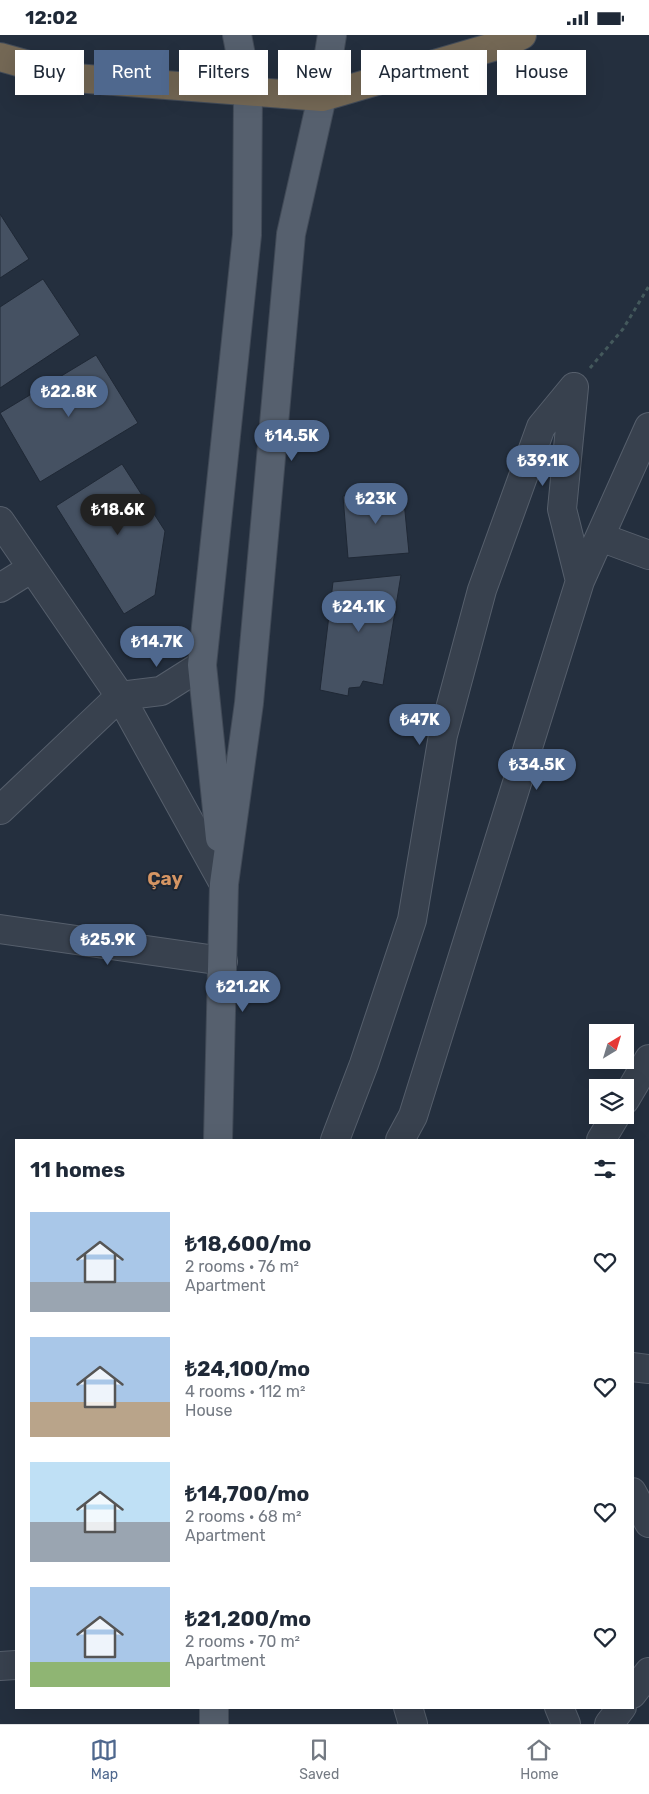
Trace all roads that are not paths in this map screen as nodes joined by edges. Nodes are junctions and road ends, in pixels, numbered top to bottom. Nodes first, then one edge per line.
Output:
1 (237, 35) edge
2 (332, 35) edge
3 (522, 35) edge
4 (240, 50) edge
5 (0, 57) edge
6 (179, 86) edge
7 (268, 93) edge
8 (248, 95) edge
9 (322, 97) junction
10 (649, 427) edge
11 (0, 521) edge
12 (600, 537) junction
13 (649, 555) edge
14 (32, 568) junction
15 (580, 581) junction
16 (0, 588) edge
17 (202, 665) junction
18 (120, 696) junction
19 (0, 810) edge
20 (224, 884) junction
21 (0, 929) edge
22 (223, 961) junction
23 (649, 1059) edge
24 (634, 1085) edge
25 (611, 1124) edge
26 (218, 1139) edge
27 (334, 1139) edge
28 (401, 1139) edge
29 (602, 1139) edge
30 (634, 1367) edge
31 (649, 1369) edge
32 (634, 1496) edge
33 (649, 1523) edge
34 (15, 1665) edge
35 (0, 1666) edge
36 (649, 1672) edge
37 (634, 1691) edge
38 (214, 1709) edge
39 (409, 1709) edge
40 (560, 1709) edge
41 (620, 1709) edge
42 (214, 1724) edge
43 (413, 1724) edge
44 (566, 1724) edge
45 (609, 1724) edge

1 - 4 main road
2 - 9 main road
3 - 9 highway
5 - 6 highway
7 - 9 highway
8 - 17 main road
9 - 20 main road
10 - 12 street
11 - 14 street
12 - 13 street
12 - 15 street
14 - 16 street
14 - 18 street
15 - 27 street
15 - 28 street
17 - 18 street
17 - 20 main road
18 - 19 street
18 - 20 street
20 - 22 main road
21 - 22 street
22 - 26 main road
23 - 24 street
25 - 29 street
30 - 31 street
32 - 33 street
34 - 35 street
36 - 37 street
38 - 42 main road
39 - 43 street
40 - 44 street
41 - 45 street

